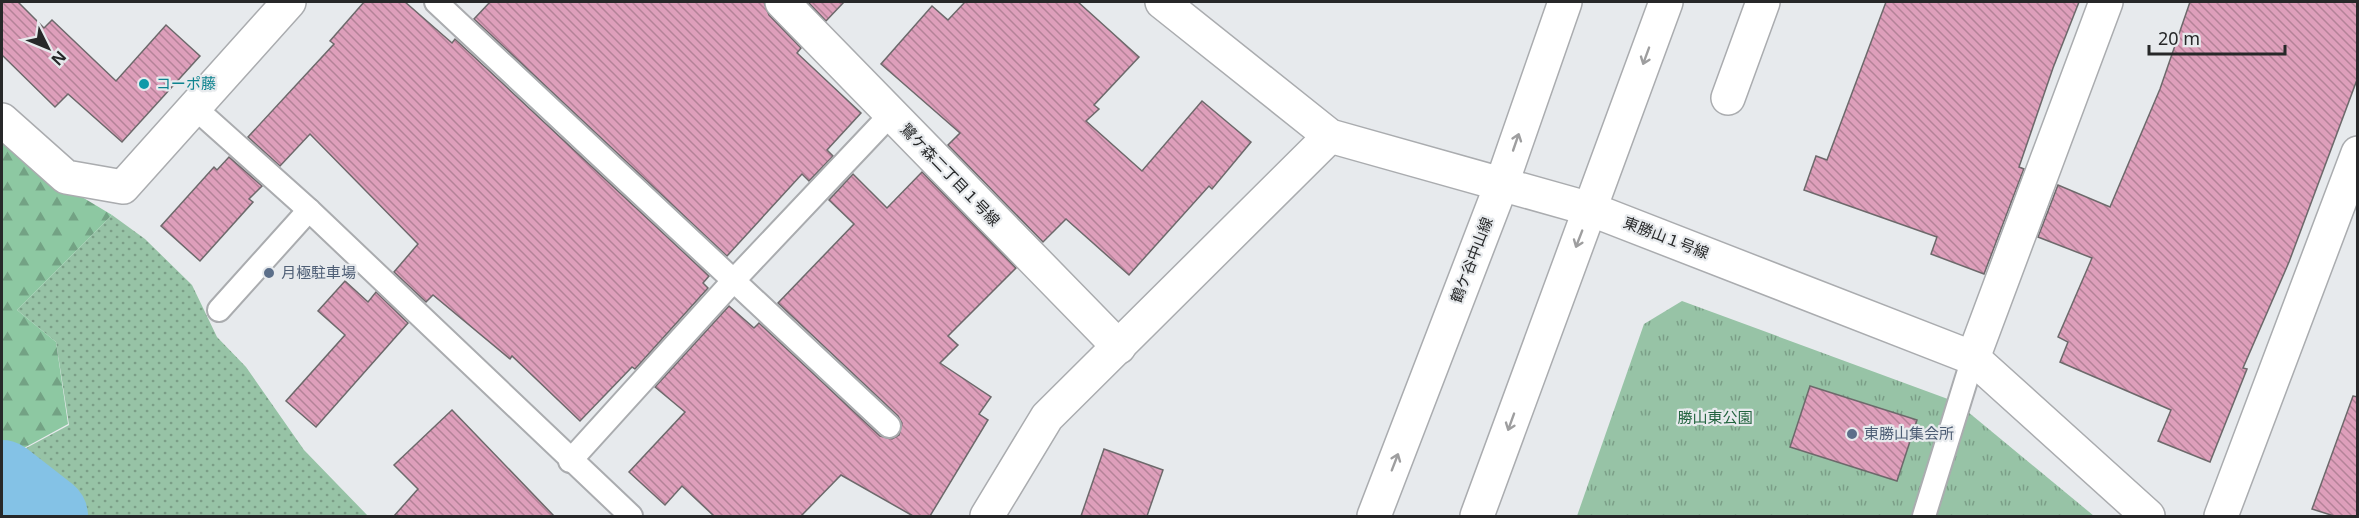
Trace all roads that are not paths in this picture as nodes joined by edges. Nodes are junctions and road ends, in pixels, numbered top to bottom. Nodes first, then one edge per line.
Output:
1 (289, 2) edge
2 (436, 2) edge
3 (782, 2) edge
4 (1162, 2) edge
5 (1565, 2) edge
6 (1666, 2) edge
7 (1763, 2) edge
8 (2106, 2) edge
9 (1728, 98) dead end
10 (195, 108) junction
11 (891, 114) junction
12 (2, 120) edge
13 (1330, 136) junction
14 (2358, 153) edge
15 (1502, 183) junction
16 (1590, 209) junction
17 (309, 210) junction
18 (735, 279) junction
19 (219, 310) dead end
20 (1119, 347) junction
21 (1973, 358) junction
22 (889, 426) dead end
23 (570, 461) junction
24 (631, 516) edge
25 (987, 516) edge
26 (1374, 516) edge
27 (1477, 516) edge
28 (1924, 516) edge
29 (2148, 516) edge
30 (2221, 516) edge

1 - 10 street
2 - 18 lane
3 - 11 street, 鷺ケ森二丁目１号線
4 - 13 street, 東勝山１号線
15 -> 5 street, 鶴ケ谷中山線
6 -> 16 street
7 - 9 street
8 - 21 street
10 - 12 street
10 - 17 lane
11 - 18 lane
11 - 20 street, 鷺ケ森二丁目１号線
13 - 15 street, 東勝山１号線
13 - 20 street
14 - 30 street
15 - 16 street, 東勝山１号線
26 -> 15 street, 鶴ケ谷中山線
16 - 21 street, 東勝山１号線
16 -> 27 street
17 - 19 lane
17 - 23 lane
18 - 22 lane
18 - 23 lane
20 - 25 street
21 - 28 lane
21 - 29 street, 東勝山１号線
23 - 24 lane

